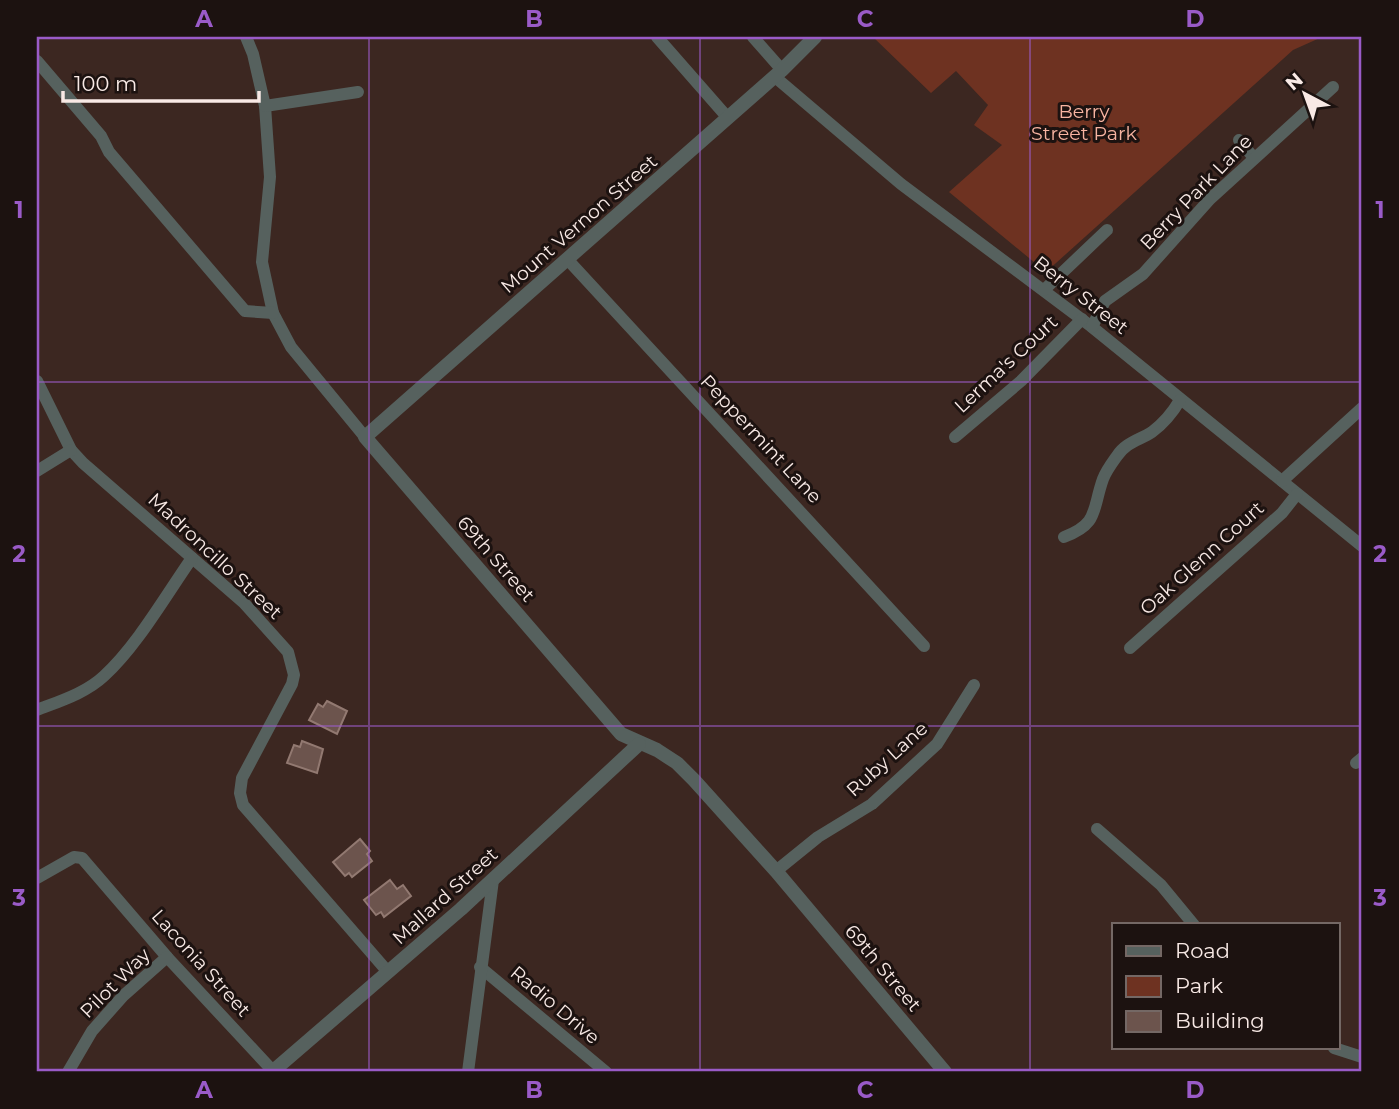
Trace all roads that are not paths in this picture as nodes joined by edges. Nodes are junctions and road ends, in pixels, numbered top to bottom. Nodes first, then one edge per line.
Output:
1 (246, 37) edge
2 (657, 37) edge
3 (753, 37) edge
4 (815, 37) edge
5 (37, 61) edge
6 (778, 74) junction
7 (1333, 87) dead end
8 (358, 92) dead end
9 (265, 106) junction
10 (728, 118) junction
11 (1239, 140) dead end
12 (1254, 158) junction
13 (1107, 230) dead end
14 (568, 260) junction
15 (1044, 290) junction
16 (273, 313) junction
17 (1087, 323) junction
18 (37, 381) edge
19 (1181, 400) junction
20 (1362, 408) edge
21 (365, 437) junction
22 (955, 437) dead end
23 (71, 450) junction
24 (37, 471) edge
25 (1282, 481) junction
26 (1297, 494) junction
27 (1064, 537) dead end
28 (1362, 546) edge
29 (192, 558) junction
30 (924, 646) dead end
31 (1130, 648) dead end
32 (974, 685) dead end
33 (37, 710) edge
34 (639, 744) junction
35 (1097, 830) dead end
36 (776, 871) junction
37 (37, 878) edge
38 (493, 880) junction
39 (1192, 923) edge
40 (167, 957) junction
41 (480, 967) junction
42 (388, 972) junction
43 (1340, 1050) edge
44 (1362, 1057) edge
45 (68, 1072) edge
46 (273, 1072) edge
47 (468, 1072) edge
48 (606, 1072) edge
49 (945, 1072) edge

1 - 9 street, 69th Street
2 - 10 street
3 - 6 street, Berry Street
4 - 6 street, Mount Vernon Street
5 - 16 street
6 - 10 street, Mount Vernon Street
6 - 15 street, Berry Street
7 - 12 street, Berry Park Lane
8 - 9 street
9 - 16 street, 69th Street
10 - 14 street, Mount Vernon Street
11 - 12 street
12 - 17 street, Berry Park Lane
13 - 15 street
14 - 21 street, Mount Vernon Street
14 - 30 street, Peppermint Lane
15 - 17 street, Berry Street
16 - 21 street, 69th Street
17 - 19 street, Berry Street
17 - 22 street, Lerma's Court
18 - 23 street, Madroncillo Street
19 - 25 street, Berry Street
19 - 27 street
20 - 25 street
21 - 34 street, 69th Street
23 - 24 street
23 - 29 street, Madroncillo Street
25 - 26 street, Berry Street
26 - 28 street, Berry Street
26 - 31 street, Oak Glenn Court
29 - 33 street
29 - 42 street, Madroncillo Street
32 - 36 street, Ruby Lane
34 - 36 street, 69th Street
34 - 38 street, Mallard Street
35 - 39 street
36 - 49 street, 69th Street
37 - 40 street, Laconia Street
38 - 41 street
38 - 42 street, Mallard Street
40 - 45 street, Pilot Way
40 - 46 street, Laconia Street
41 - 47 street
41 - 48 street, Radio Drive
42 - 46 street, Mallard Street
43 - 44 street

